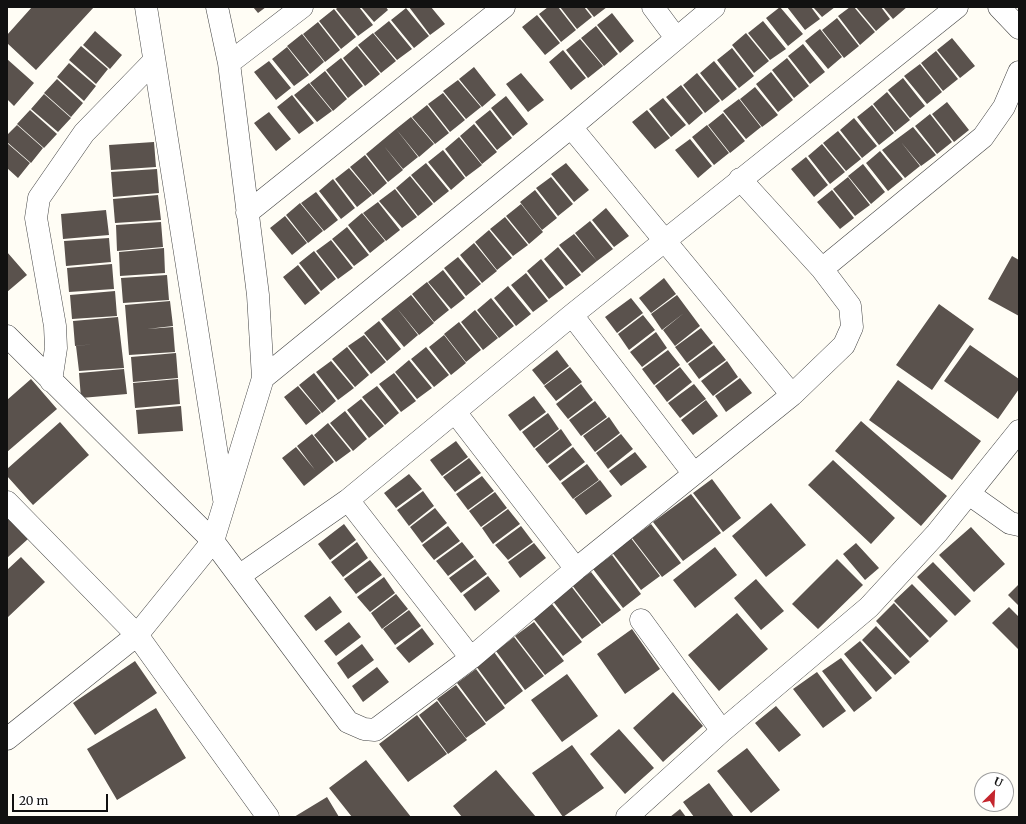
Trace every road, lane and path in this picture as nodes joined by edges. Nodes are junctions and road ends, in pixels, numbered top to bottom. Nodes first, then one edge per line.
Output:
1 (146, 7) edge
2 (217, 7) edge
3 (302, 7) edge
4 (504, 7) edge
5 (653, 7) edge
6 (714, 7) edge
7 (957, 7) edge
8 (999, 7) edge
9 (1019, 28) edge
10 (676, 38) junction
11 (154, 61) junction
12 (229, 63) junction
13 (1019, 72) edge
14 (571, 127) junction
15 (740, 179) junction
16 (247, 213) junction
17 (664, 240) junction
18 (822, 269) junction
19 (572, 314) junction
20 (7, 336) edge
21 (263, 378) junction
22 (51, 381) junction
23 (792, 395) junction
24 (455, 412) junction
25 (1019, 431) edge
26 (694, 474) junction
27 (970, 494) junction
28 (348, 500) junction
29 (7, 502) edge
30 (224, 504) junction
31 (1019, 525) edge
32 (213, 541) junction
33 (576, 569) junction
34 (239, 576) junction
35 (641, 620) dead end
36 (137, 635) junction
37 (471, 658) junction
38 (722, 731) junction
39 (7, 739) edge
40 (268, 817) edge
41 (627, 817) edge

1 - 11 street
2 - 12 street
3 - 12 street
4 - 16 street
5 - 10 street
6 - 10 street
7 - 15 street
8 - 9 street
10 - 14 street
11 - 22 street
11 - 30 street
12 - 16 street
13 - 18 street
14 - 17 street
14 - 21 street
15 - 17 street
15 - 18 street
16 - 21 street
17 - 19 street
17 - 23 street
18 - 23 street
19 - 24 street
19 - 26 street
20 - 22 street
21 - 30 street
22 - 32 street
23 - 26 street
24 - 28 street
24 - 33 street
25 - 27 street
26 - 33 street
27 - 31 street
27 - 38 street
28 - 34 street
28 - 37 street
29 - 36 street
30 - 32 street
32 - 34 street
32 - 36 street
33 - 37 street
34 - 37 street
35 - 38 street
36 - 39 street
36 - 40 street
38 - 41 street

